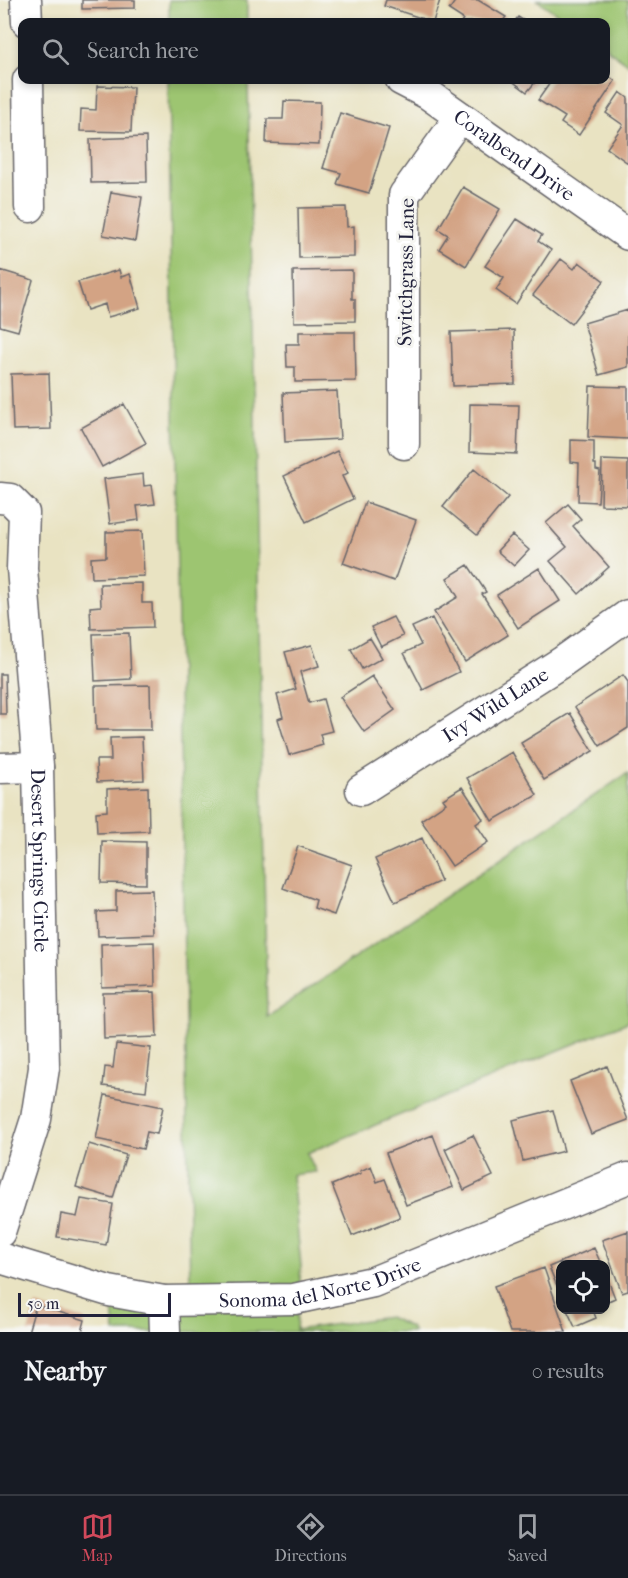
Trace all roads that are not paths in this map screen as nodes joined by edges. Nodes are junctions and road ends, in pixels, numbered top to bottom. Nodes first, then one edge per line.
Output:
1 (26, 0) edge
2 (27, 18) edge
3 (28, 84) edge
4 (409, 84) edge
5 (460, 117) junction
6 (30, 207) dead end
7 (628, 235) edge
8 (404, 444) dead end
9 (0, 498) edge
10 (628, 615) edge
11 (38, 767) junction
12 (0, 768) edge
13 (361, 790) dead end
14 (628, 1178) edge
15 (0, 1232) edge
16 (0, 1258) edge
17 (164, 1301) junction
18 (165, 1332) edge

1 - 2 street
3 - 6 street
4 - 5 street, Coralbend Drive
5 - 7 street, Coralbend Drive
5 - 8 street, Switchgrass Lane
9 - 11 street, Desert Springs Circle
10 - 13 street, Ivy Wild Lane
11 - 12 street
11 - 15 street, Desert Springs Circle
14 - 17 street, Sonoma del Norte Drive
16 - 17 street, Sonoma del Norte Drive
17 - 18 street

